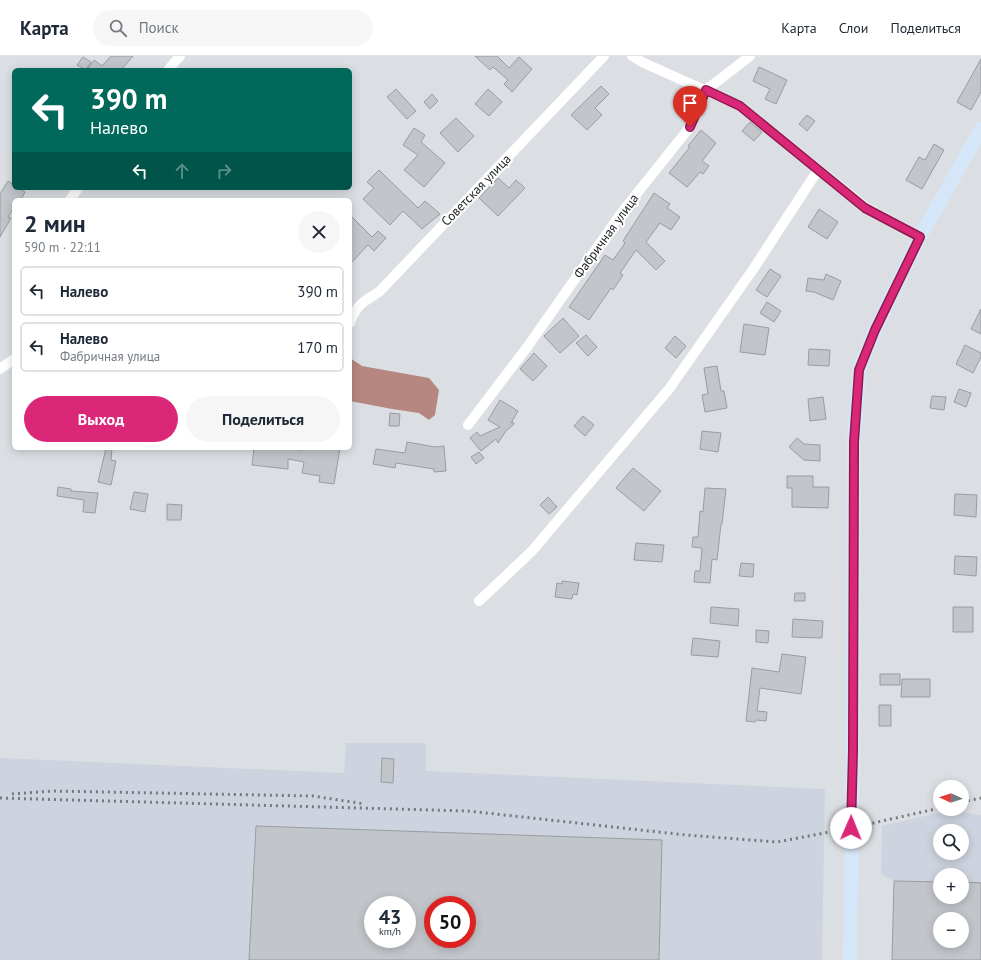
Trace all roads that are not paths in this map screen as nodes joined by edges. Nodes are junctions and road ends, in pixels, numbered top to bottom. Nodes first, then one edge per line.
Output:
1 (180, 56) edge
2 (604, 56) edge
3 (632, 56) edge
4 (750, 56) edge
5 (170, 68) edge
6 (706, 90) junction
7 (981, 128) edge
8 (818, 170) junction
9 (920, 237) junction
10 (352, 318) edge
11 (12, 360) edge
12 (0, 369) edge
13 (468, 426) dead end
14 (479, 601) dead end
15 (850, 960) edge

1 - 5 street
2 - 10 street, Советская улица
3 - 6 street
4 - 6 street, Фабричная улица
6 - 8 street
6 - 13 street, Фабричная улица
7 - 9 main road
8 - 9 street
8 - 14 street
9 - 15 main road
11 - 12 street

